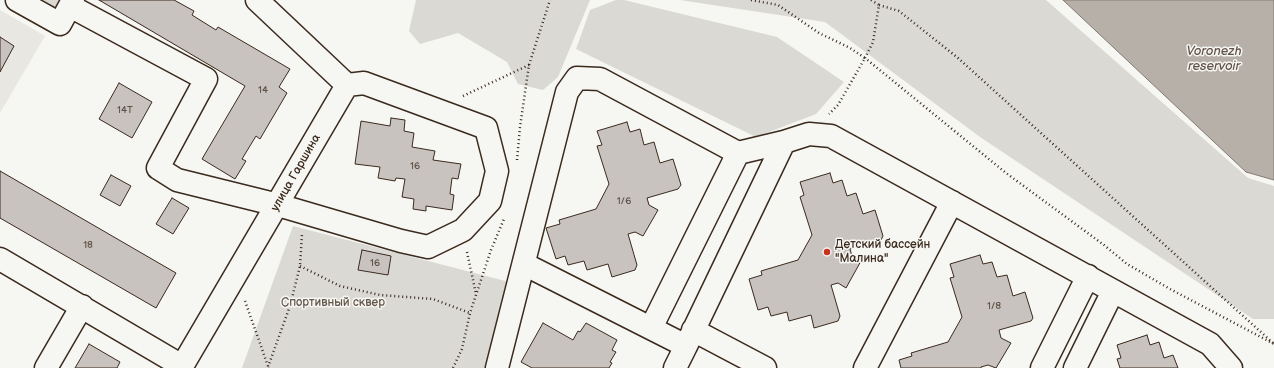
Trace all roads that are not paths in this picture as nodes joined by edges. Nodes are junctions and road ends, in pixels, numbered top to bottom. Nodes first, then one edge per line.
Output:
1 (16, 0) edge
2 (257, 0) edge
3 (72, 3) edge
4 (347, 85) junction
5 (784, 142) junction
6 (738, 153) junction
7 (952, 202) junction
8 (278, 205) junction
9 (0, 259) edge
10 (524, 264) junction
11 (1088, 276) junction
12 (1113, 291) junction
13 (82, 306) junction
14 (652, 328) junction
15 (690, 338) junction
16 (182, 367) edge
17 (46, 368) edge
18 (496, 368) edge
19 (675, 368) edge
20 (764, 368) edge
21 (865, 368) edge
22 (1042, 368) edge
23 (1075, 368) edge
24 (1231, 368) edge

1 - 3 street
2 - 4 street
3 - 8 street
4 - 8 street, улица Гаршина
4 - 8 street
5 - 6 street
5 - 7 street
5 - 15 street
6 - 10 street
6 - 14 street
7 - 11 street
7 - 21 street
8 - 16 street, улица Гаршина
9 - 13 street
10 - 14 street
10 - 18 street
11 - 12 street
11 - 22 street
12 - 23 street
12 - 24 street
13 - 16 street
13 - 17 street
14 - 15 street
15 - 19 street
15 - 20 street

